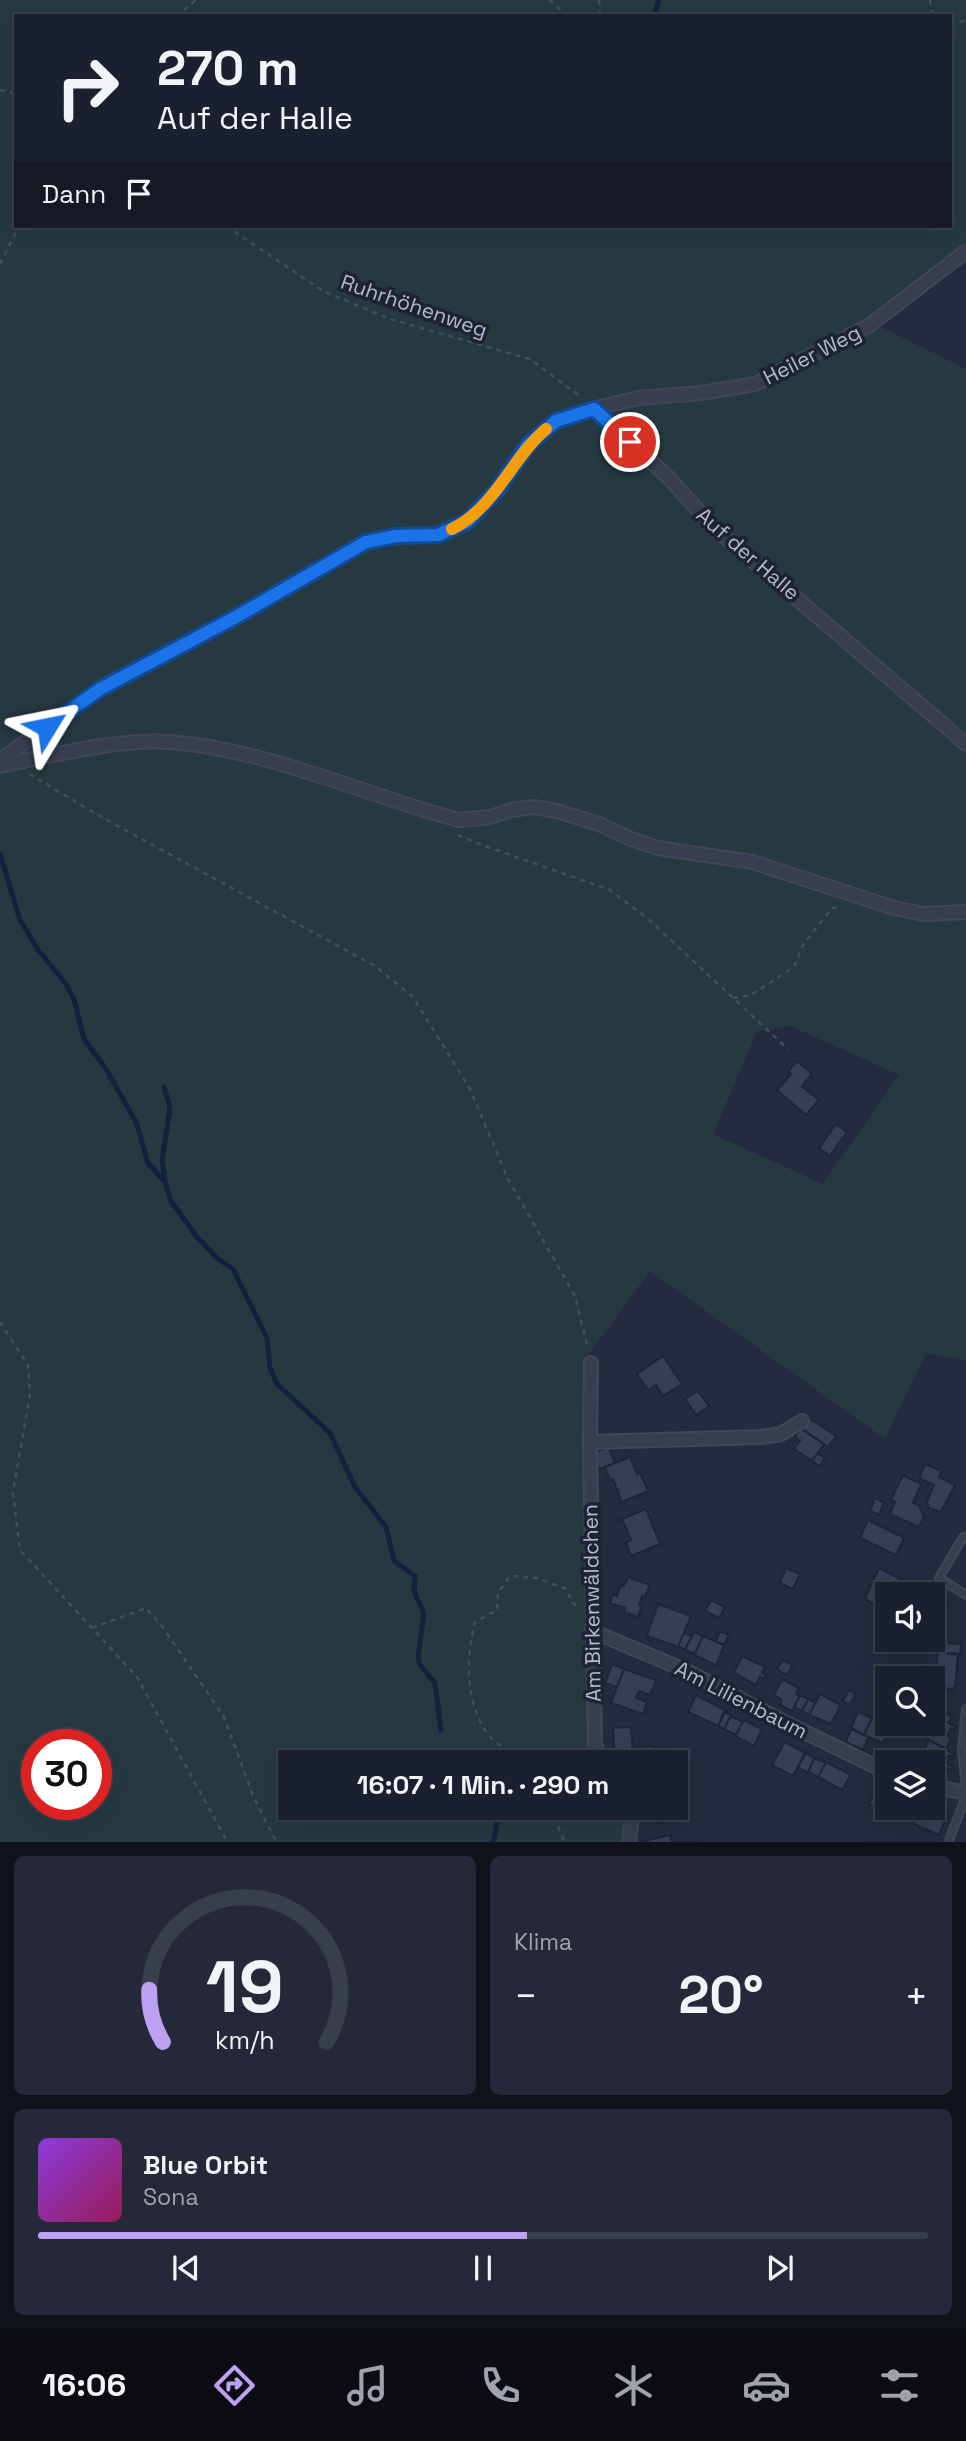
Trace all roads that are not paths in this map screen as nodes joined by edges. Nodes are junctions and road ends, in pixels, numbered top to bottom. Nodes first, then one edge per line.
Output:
1 (965, 252) edge
2 (594, 409) junction
3 (966, 744) edge
4 (4, 763) edge
5 (966, 912) edge
6 (591, 1363) road end
7 (802, 1421) dead end
8 (590, 1442) junction
9 (963, 1537) dead end
10 (966, 1595) edge
11 (592, 1631) junction
12 (966, 1709) edge
13 (598, 1750) edge
14 (875, 1766) edge
15 (966, 1787) edge
16 (945, 1789) edge
17 (966, 1794) edge
18 (632, 1820) edge
19 (629, 1842) edge
20 (948, 1842) edge

1 - 2 street, Heiler Weg
2 - 3 street, Auf der Halle
2 - 4 street
4 - 5 street
6 - 8 street, Am Birkenwäldchen
7 - 8 street
8 - 11 street, Am Birkenwäldchen
9 - 10 lane
11 - 13 street, Am Birkenwäldchen
11 - 14 street, Am Lilienbaum
12 - 15 lane
16 - 17 street
17 - 20 lane
18 - 19 street

